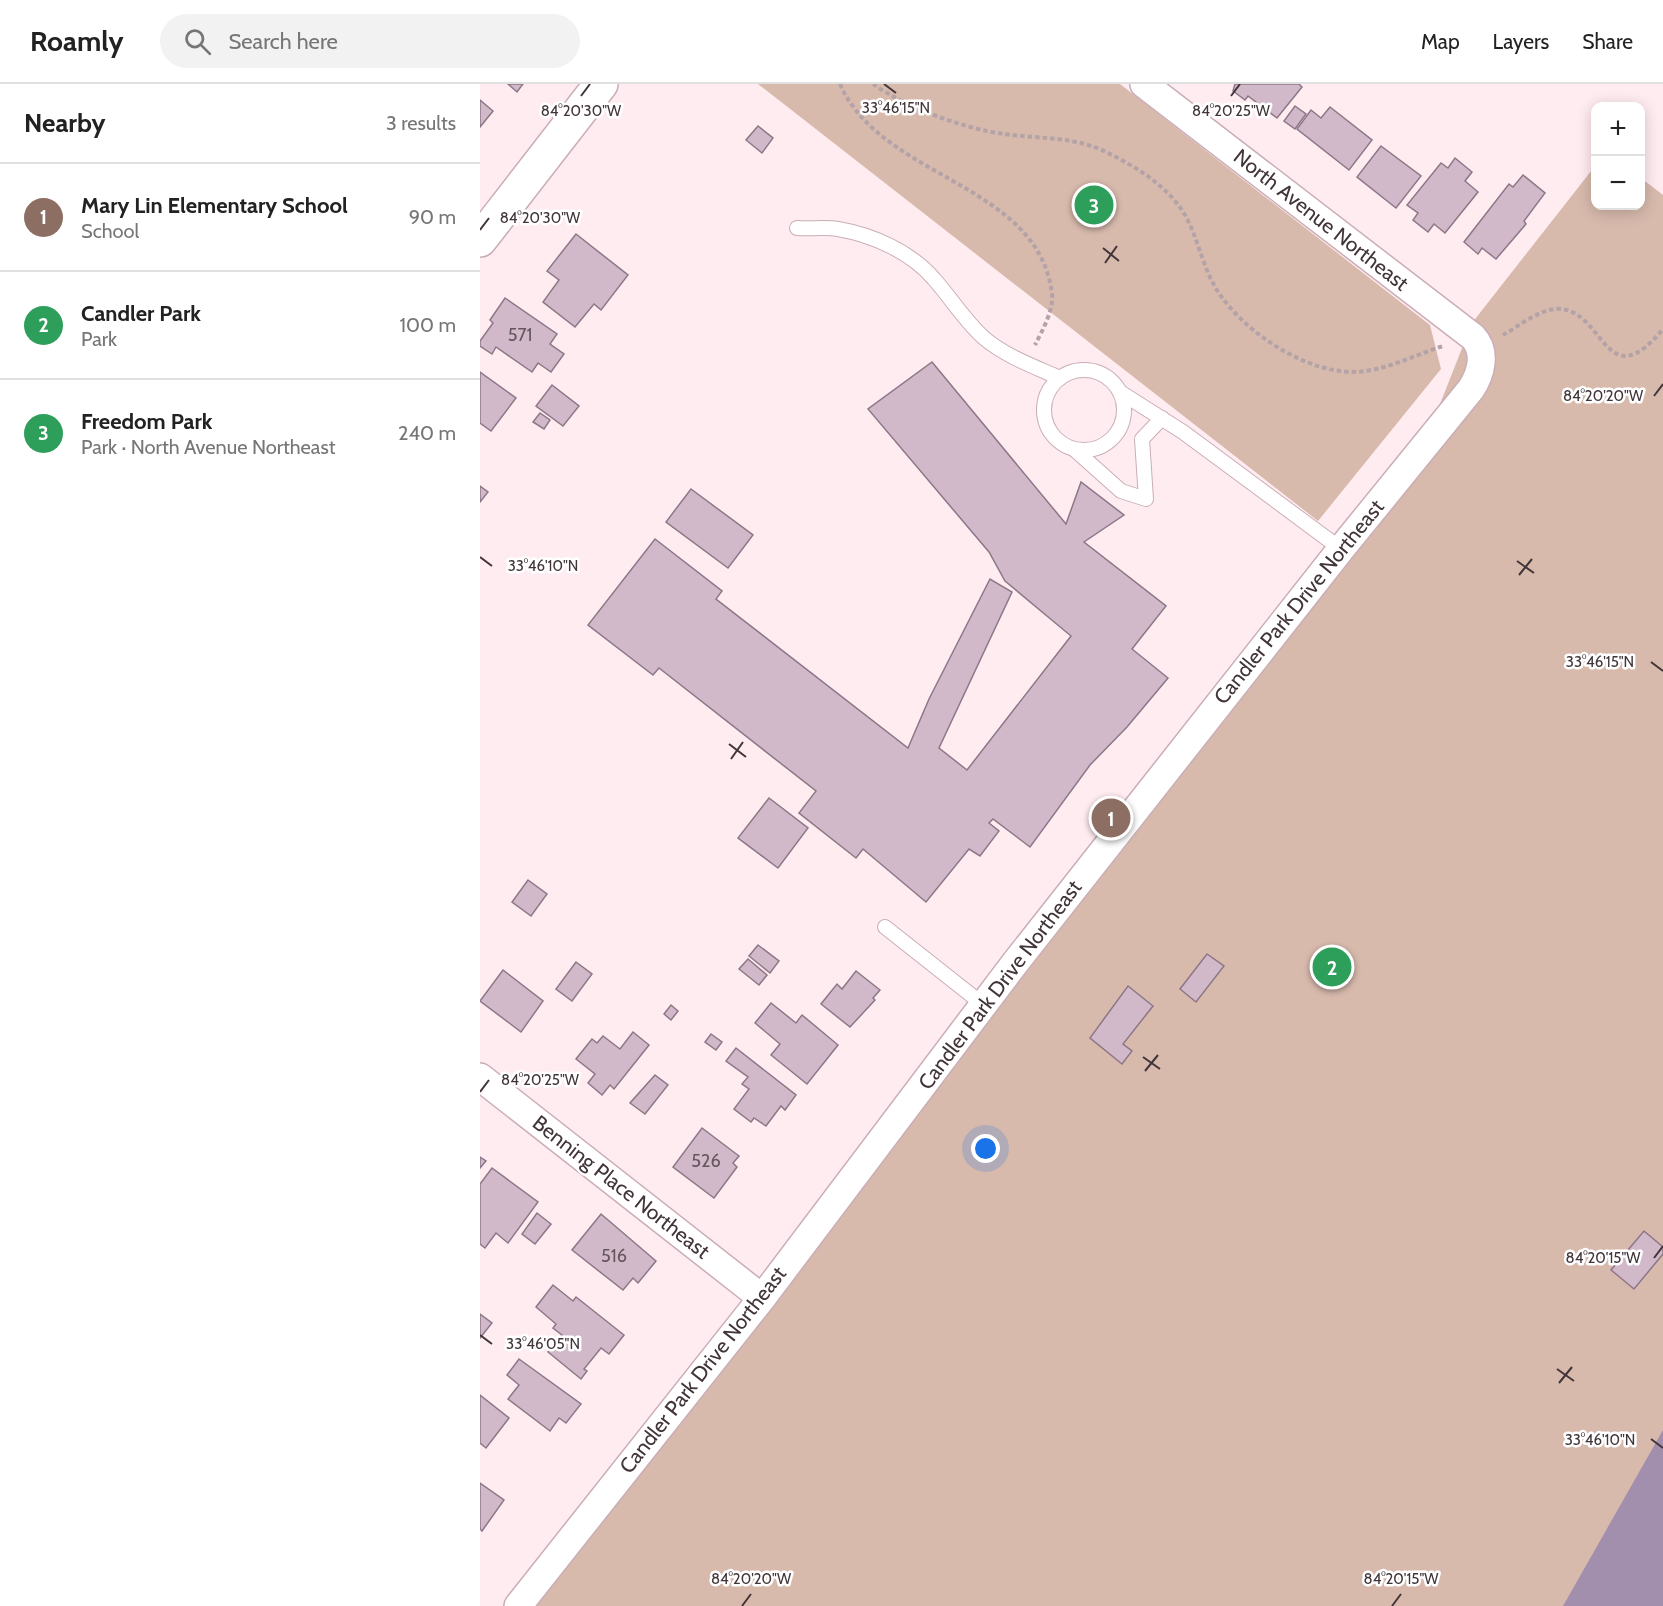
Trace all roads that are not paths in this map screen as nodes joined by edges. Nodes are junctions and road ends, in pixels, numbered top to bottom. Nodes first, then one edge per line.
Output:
1 (601, 84) edge
2 (1144, 84) edge
3 (797, 228) dead end
4 (480, 240) edge
5 (1480, 365) joint
6 (1060, 378) junction
7 (1120, 392) junction
8 (1162, 418) junction
9 (1075, 450) junction
10 (1341, 549) junction
11 (885, 927) dead end
12 (985, 1006) junction
13 (480, 1077) edge
14 (762, 1298) junction
15 (518, 1606) edge

1 - 4 street
2 - 5 street, North Avenue Northeast
3 - 6 lane
5 - 10 street, Candler Park Drive Northeast
6 - 7 lane
6 - 9 lane
7 - 8 lane
7 - 9 lane
8 - 9 lane
8 - 10 lane
10 - 12 street, Candler Park Drive Northeast
11 - 12 lane
12 - 14 street, Candler Park Drive Northeast
13 - 14 street, Benning Place Northeast
14 - 15 street, Candler Park Drive Northeast

